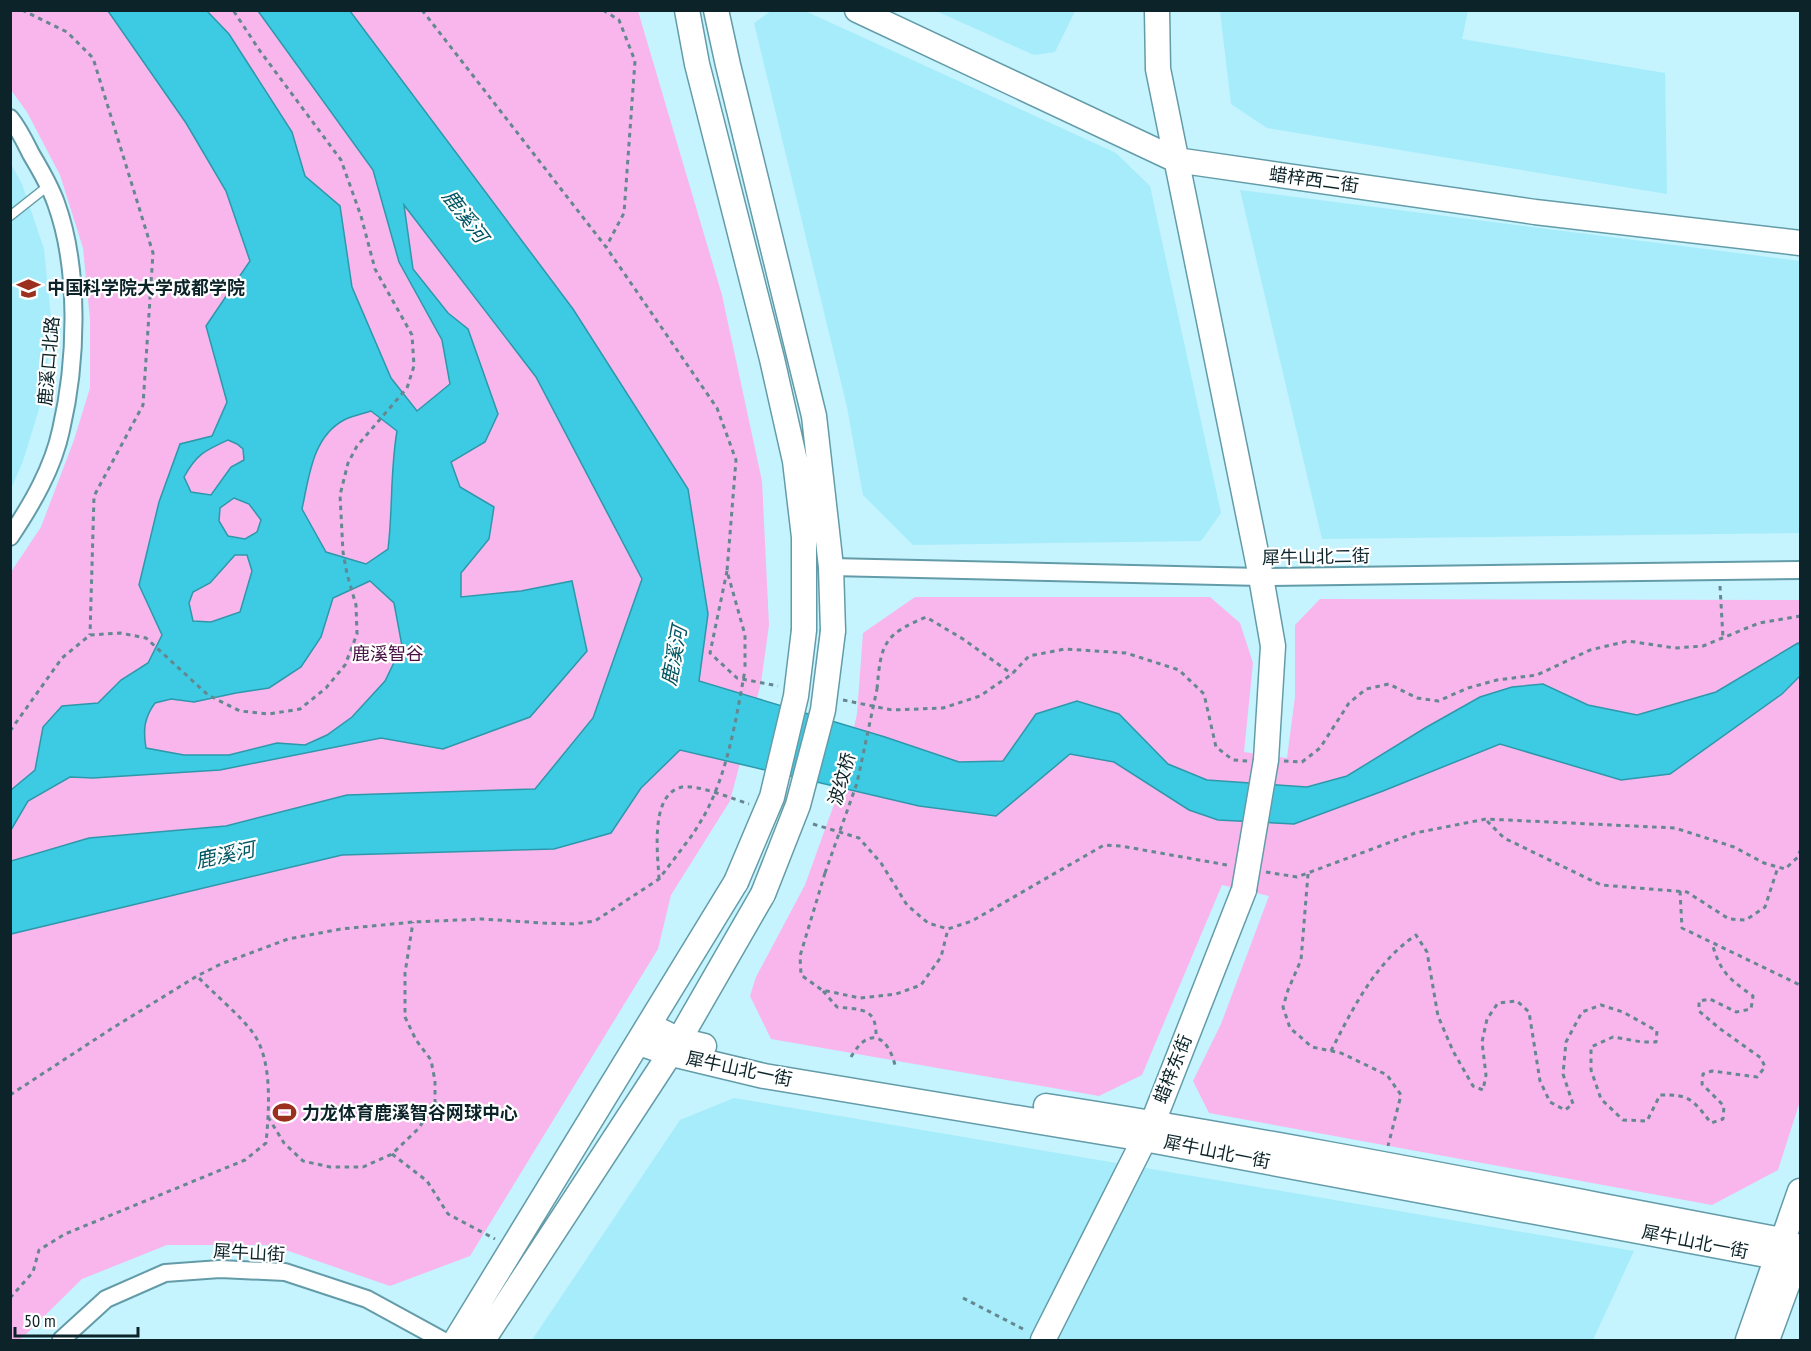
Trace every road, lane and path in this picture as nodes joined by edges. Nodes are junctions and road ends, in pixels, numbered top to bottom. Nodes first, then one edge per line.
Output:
1 (21, 10) edge
2 (233, 10) edge
3 (422, 10) edge
4 (603, 10) edge
5 (687, 10) edge
6 (716, 10) edge
7 (857, 10) edge
8 (1157, 10) edge
9 (10, 118) edge
10 (1176, 160) junction
11 (48, 186) junction
12 (10, 216) edge
13 (1800, 243) edge
14 (606, 247) junction
15 (10, 537) edge
16 (831, 567) junction
17 (1800, 570) edge
18 (727, 571) junction
19 (1720, 571) junction
20 (1261, 577) junction
21 (1800, 616) edge
22 (90, 635) junction
23 (1723, 638) junction
24 (1012, 674) junction
25 (782, 687) dead end
26 (837, 699) dead end
27 (10, 731) edge
28 (1267, 761) junction
29 (758, 807) dead end
30 (1486, 819) junction
31 (803, 821) dead end
32 (1800, 851) edge
33 (1227, 865) dead end
34 (1778, 867) junction
35 (1262, 871) dead end
36 (1308, 874) junction
37 (659, 879) junction
38 (1680, 891) junction
39 (413, 922) junction
40 (948, 929) junction
41 (1712, 943) junction
42 (197, 976) junction
43 (1800, 985) edge
44 (822, 990) junction
45 (644, 1034) junction
46 (876, 1038) junction
47 (673, 1046) junction
48 (1330, 1051) junction
49 (851, 1057) dead end
50 (895, 1065) dead end
51 (10, 1095) edge
52 (268, 1117) junction
53 (1148, 1130) junction
54 (392, 1154) junction
55 (1382, 1165) junction
56 (1800, 1191) edge
57 (514, 1246) junction
58 (1791, 1252) edge
59 (10, 1298) edge
60 (963, 1298) dead end
61 (1034, 1336) edge
62 (61, 1341) edge
63 (442, 1341) edge
64 (456, 1341) edge
65 (483, 1341) edge
66 (1748, 1341) edge
67 (1767, 1341) edge

1 - 22 path
2 - 22 path
3 - 14 path
4 - 14 path
5 - 45 street, bridge
6 - 16 street
7 - 10 street, 蜡梓西二街
8 - 10 street, 蜡梓东街
9 - 11 street, 鹿溪口北路
10 - 13 street, 蜡梓西二街
10 - 20 street, 蜡梓东街
11 - 12 lane
11 - 15 street, 鹿溪口北路
14 - 18 path
16 - 20 street, 犀牛山北二街
16 - 47 street, bridge
17 - 19 street, 犀牛山北二街
18 - 25 path
18 - 37 path, bridge
19 - 20 street, 犀牛山北二街
19 - 23 path
20 - 28 street, 蜡梓东街
21 - 23 path
22 - 27 path
23 - 28 path
24 - 26 path
24 - 28 path
24 - 44 path, 波纹桥, bridge
28 - 53 street, 蜡梓东街, bridge
29 - 37 path
30 - 34 path
30 - 36 path
30 - 38 path
31 - 40 path
32 - 34 path
33 - 40 path
34 - 38 path
35 - 36 path
36 - 48 path
37 - 39 path
38 - 41 path
39 - 42 path
39 - 54 path
40 - 44 path
41 - 43 path
41 - 48 path
42 - 51 path
42 - 52 path
44 - 46 path
45 - 47 street, 犀牛山北一街
45 - 57 street
46 - 49 path
46 - 50 path
47 - 53 street, 犀牛山北一街
47 - 65 street
48 - 55 path
52 - 54 path
52 - 59 path
53 - 55 street, 犀牛山北一街
53 - 58 street, 犀牛山北一街
53 - 61 street, 蜡梓东街
54 - 57 path
55 - 58 street, 犀牛山北一街
56 - 58 street
57 - 64 street
58 - 66 street
58 - 67 street
60 - 61 path
62 - 63 street, 犀牛山街

